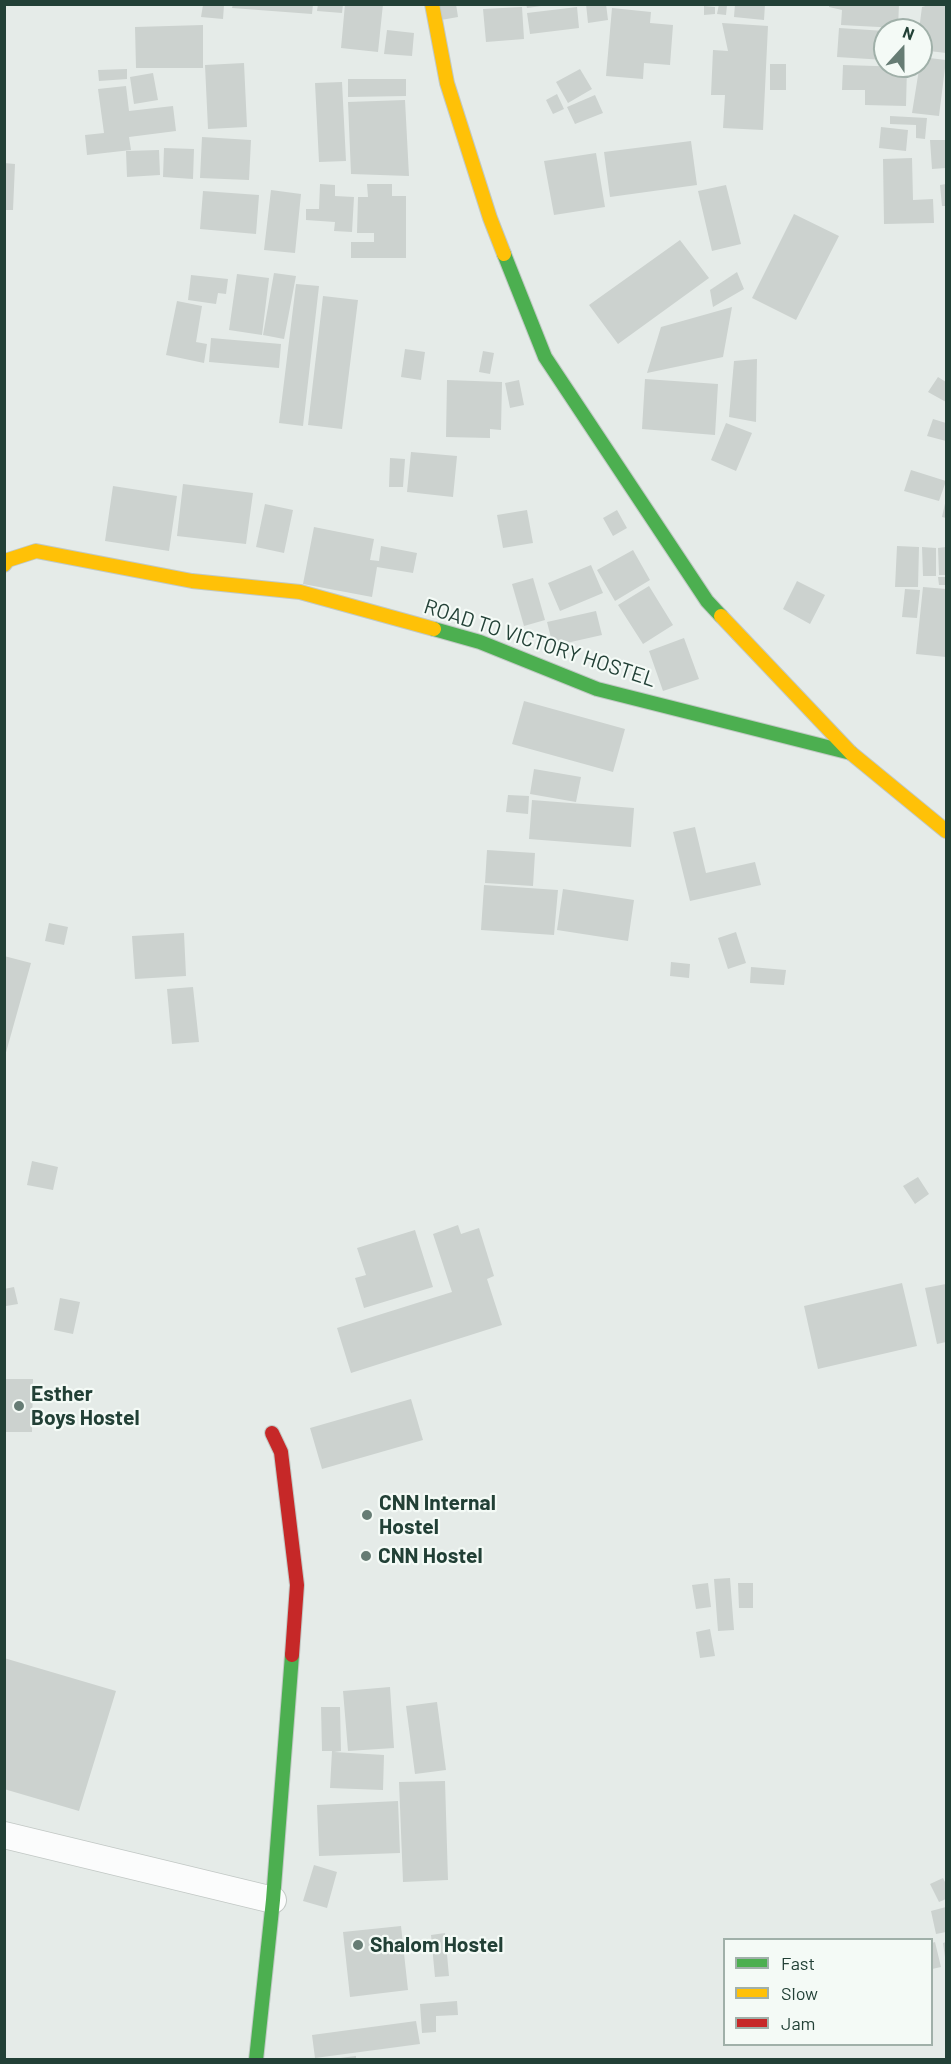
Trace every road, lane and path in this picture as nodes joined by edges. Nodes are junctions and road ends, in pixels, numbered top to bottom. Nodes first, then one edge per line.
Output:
1 (432, 4) edge
2 (4, 565) edge
3 (851, 753) junction
4 (946, 831) edge
5 (272, 1433) dead end
6 (4, 1835) edge
7 (273, 1900) junction
8 (256, 2060) edge

1 - 3 street
2 - 3 street, ROAD TO VICTORY HOSTEL
3 - 4 street
5 - 7 street
6 - 7 street
7 - 8 street

